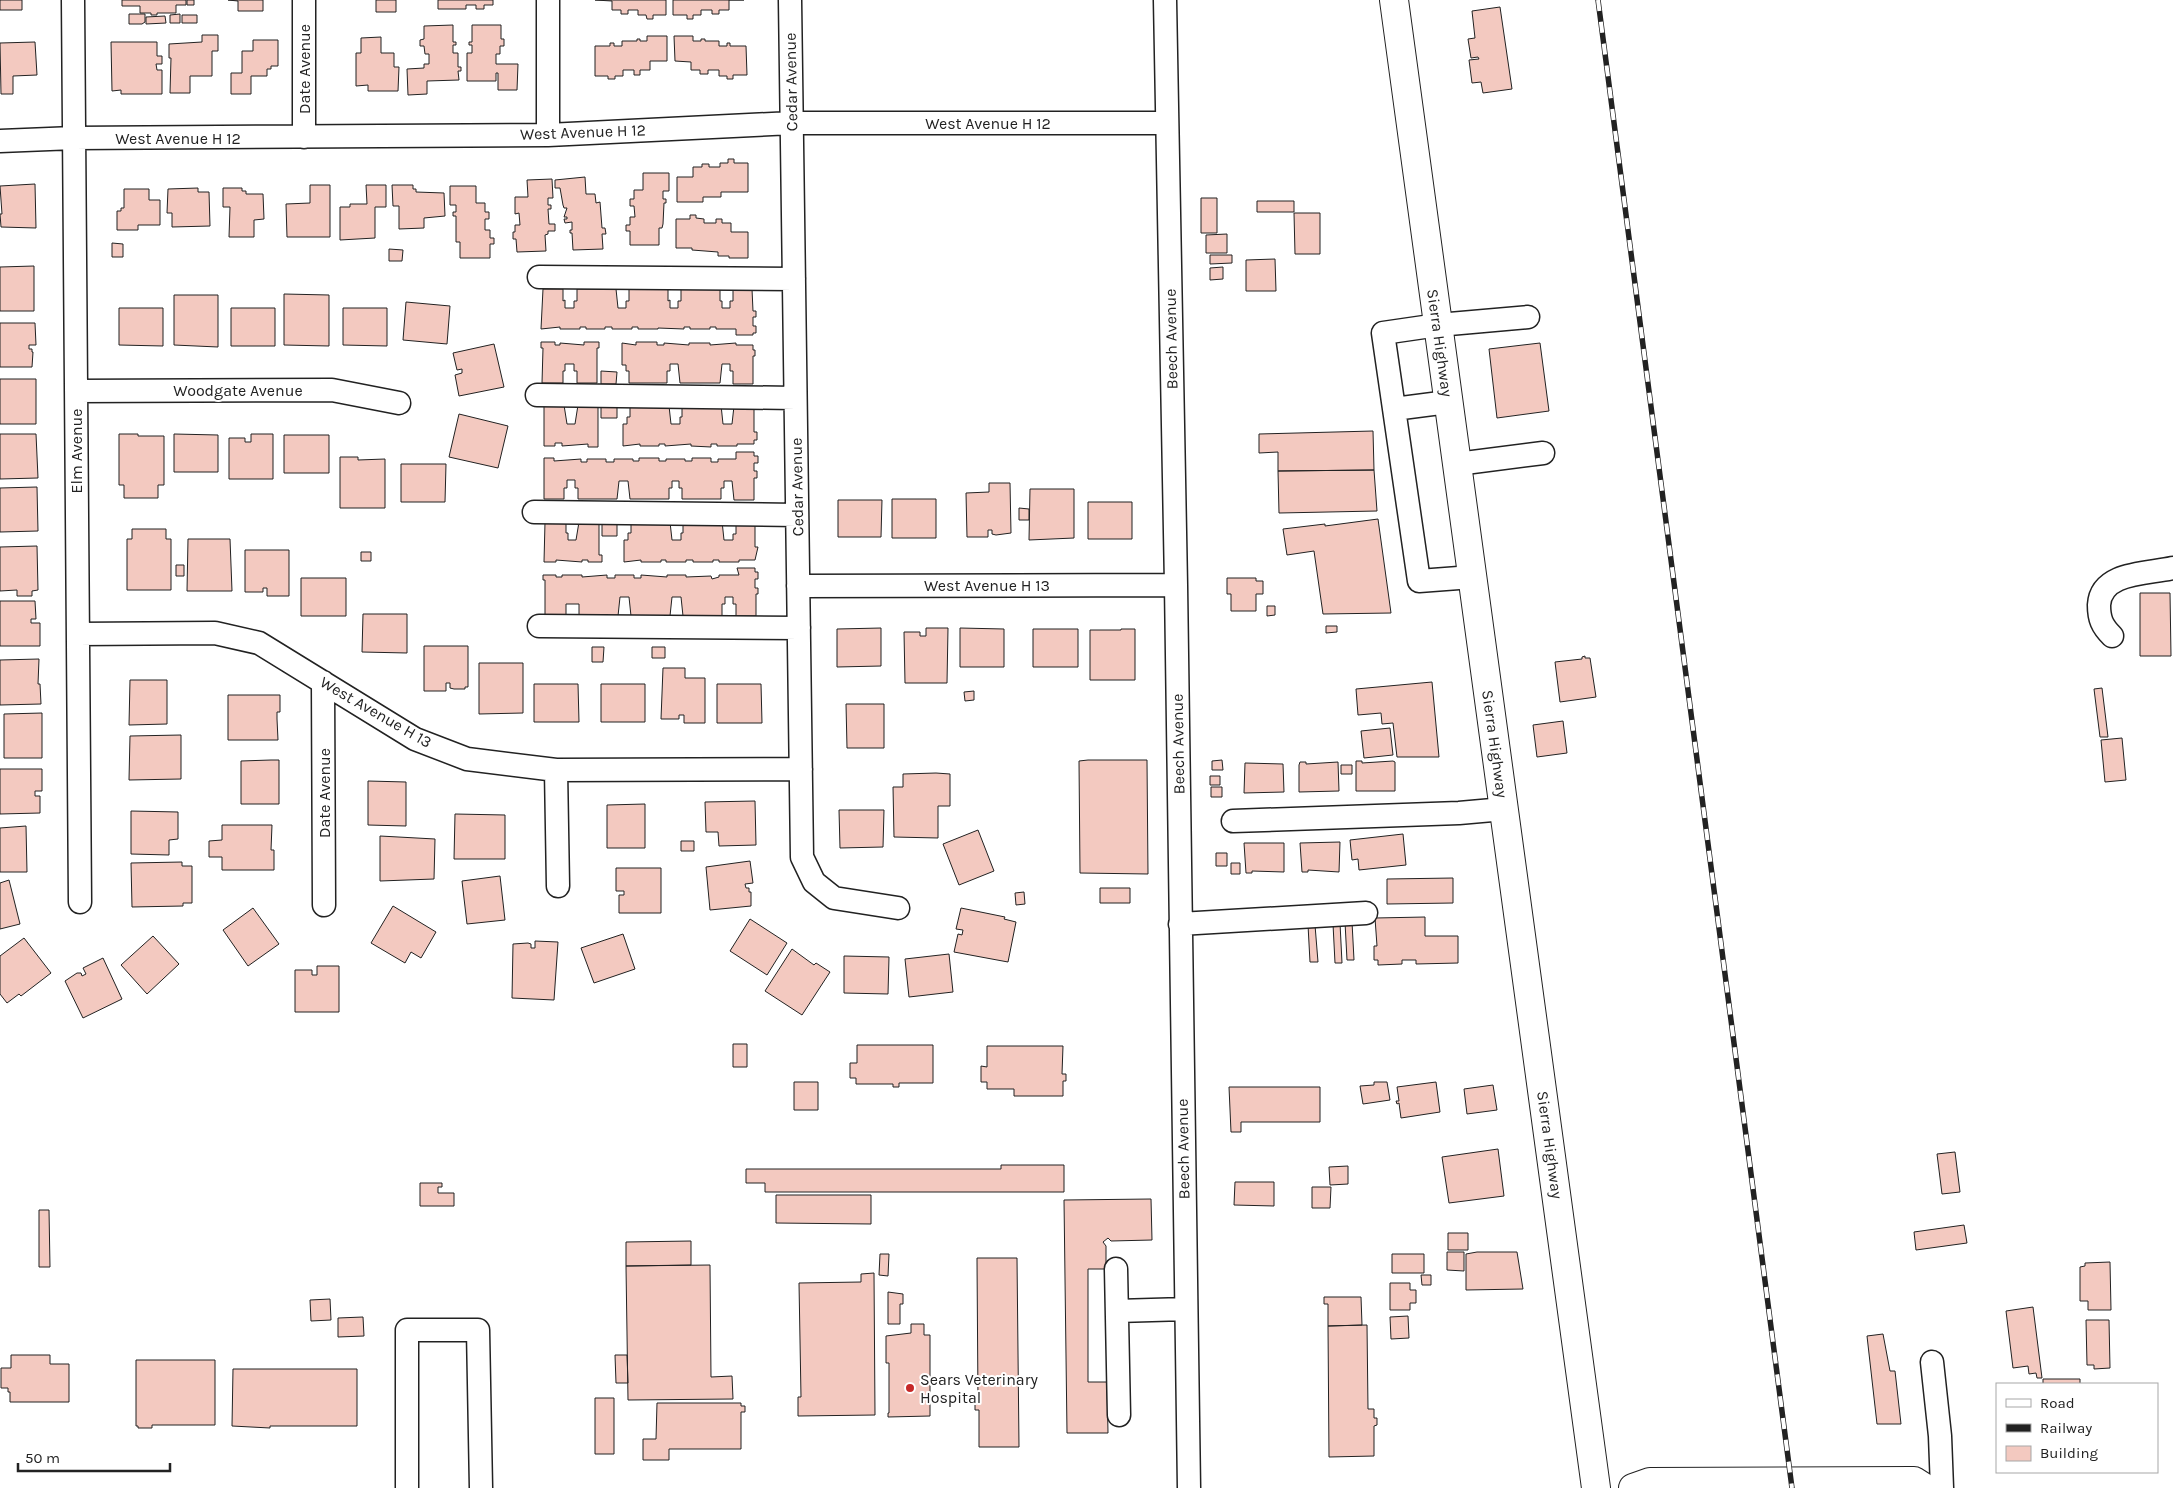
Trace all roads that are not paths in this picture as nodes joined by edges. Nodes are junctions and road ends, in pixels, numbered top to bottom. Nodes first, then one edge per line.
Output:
1 (73, 0) edge
2 (304, 0) edge
3 (548, 0) edge
4 (790, 0) edge
5 (1165, 0) edge
6 (1394, 0) edge
7 (792, 123) junction
8 (1166, 123) junction
9 (548, 134) junction
10 (304, 137) junction
11 (74, 138) junction
12 (0, 141) edge
13 (539, 277) dead end
14 (794, 279) junction
15 (1528, 317) dead end
16 (1438, 325) junction
17 (76, 391) junction
18 (537, 395) dead end
19 (796, 398) junction
20 (1448, 402) junction
21 (399, 403) dead end
22 (1394, 409) junction
23 (1543, 453) dead end
24 (1457, 464) junction
25 (534, 512) dead end
26 (797, 515) junction
27 (2173, 568) edge
28 (1472, 577) junction
29 (1176, 585) junction
30 (798, 586) junction
31 (538, 626) dead end
32 (799, 628) junction
33 (78, 634) junction
34 (2112, 636) dead end
35 (323, 682) junction
36 (801, 769) junction
37 (556, 770) junction
38 (1504, 808) junction
39 (1233, 821) dead end
40 (558, 886) dead end
41 (80, 902) dead end
42 (324, 905) dead end
43 (898, 908) dead end
44 (1366, 912) dead end
45 (1180, 924) junction
46 (1116, 1269) dead end
47 (1186, 1309) junction
48 (1117, 1311) junction
49 (1932, 1362) dead end
50 (1119, 1415) dead end
51 (407, 1488) edge
52 (481, 1488) edge
53 (1189, 1488) edge
54 (1596, 1488) edge
55 (1633, 1488) edge
56 (1925, 1488) edge
57 (1942, 1488) edge

1 - 11 street, Elm Avenue
2 - 10 street, Date Avenue
3 - 9 street
4 - 7 street, Cedar Avenue
5 - 8 street, Beech Avenue
6 - 16 main road, Sierra Highway
7 - 8 street, West Avenue H 12
7 - 9 street, West Avenue H 12
7 - 14 street, Cedar Avenue
8 - 29 street, Beech Avenue
9 - 10 street, West Avenue H 12
10 - 11 street, West Avenue H 12
11 - 12 street, West Avenue H 12
11 - 17 street, Elm Avenue
13 - 14 street
14 - 19 street, Cedar Avenue
15 - 16 street
16 - 20 main road, Sierra Highway
16 - 22 street
17 - 21 street, Woodgate Avenue
17 - 33 street, Elm Avenue
18 - 19 street
19 - 26 street, Cedar Avenue
20 - 22 street
20 - 24 main road, Sierra Highway
22 - 28 street
23 - 24 street
24 - 28 main road, Sierra Highway
25 - 26 street
26 - 30 street, Cedar Avenue
27 - 34 street
28 - 38 main road, Sierra Highway
29 - 30 street, West Avenue H 13
29 - 45 street, Beech Avenue
30 - 32 street, Cedar Avenue
31 - 32 street
32 - 36 street, Cedar Avenue
33 - 35 street, West Avenue H 13
33 - 41 street, Elm Avenue
35 - 37 street, West Avenue H 13
35 - 42 street, Date Avenue
36 - 37 street, West Avenue H 13
36 - 43 street, Cedar Avenue
37 - 40 street
38 - 39 street
38 - 54 main road, Sierra Highway
44 - 45 street
45 - 47 street, Beech Avenue
46 - 48 street
47 - 48 street
47 - 53 street, Beech Avenue
48 - 50 street
49 - 57 street
51 - 52 street
55 - 56 main road

